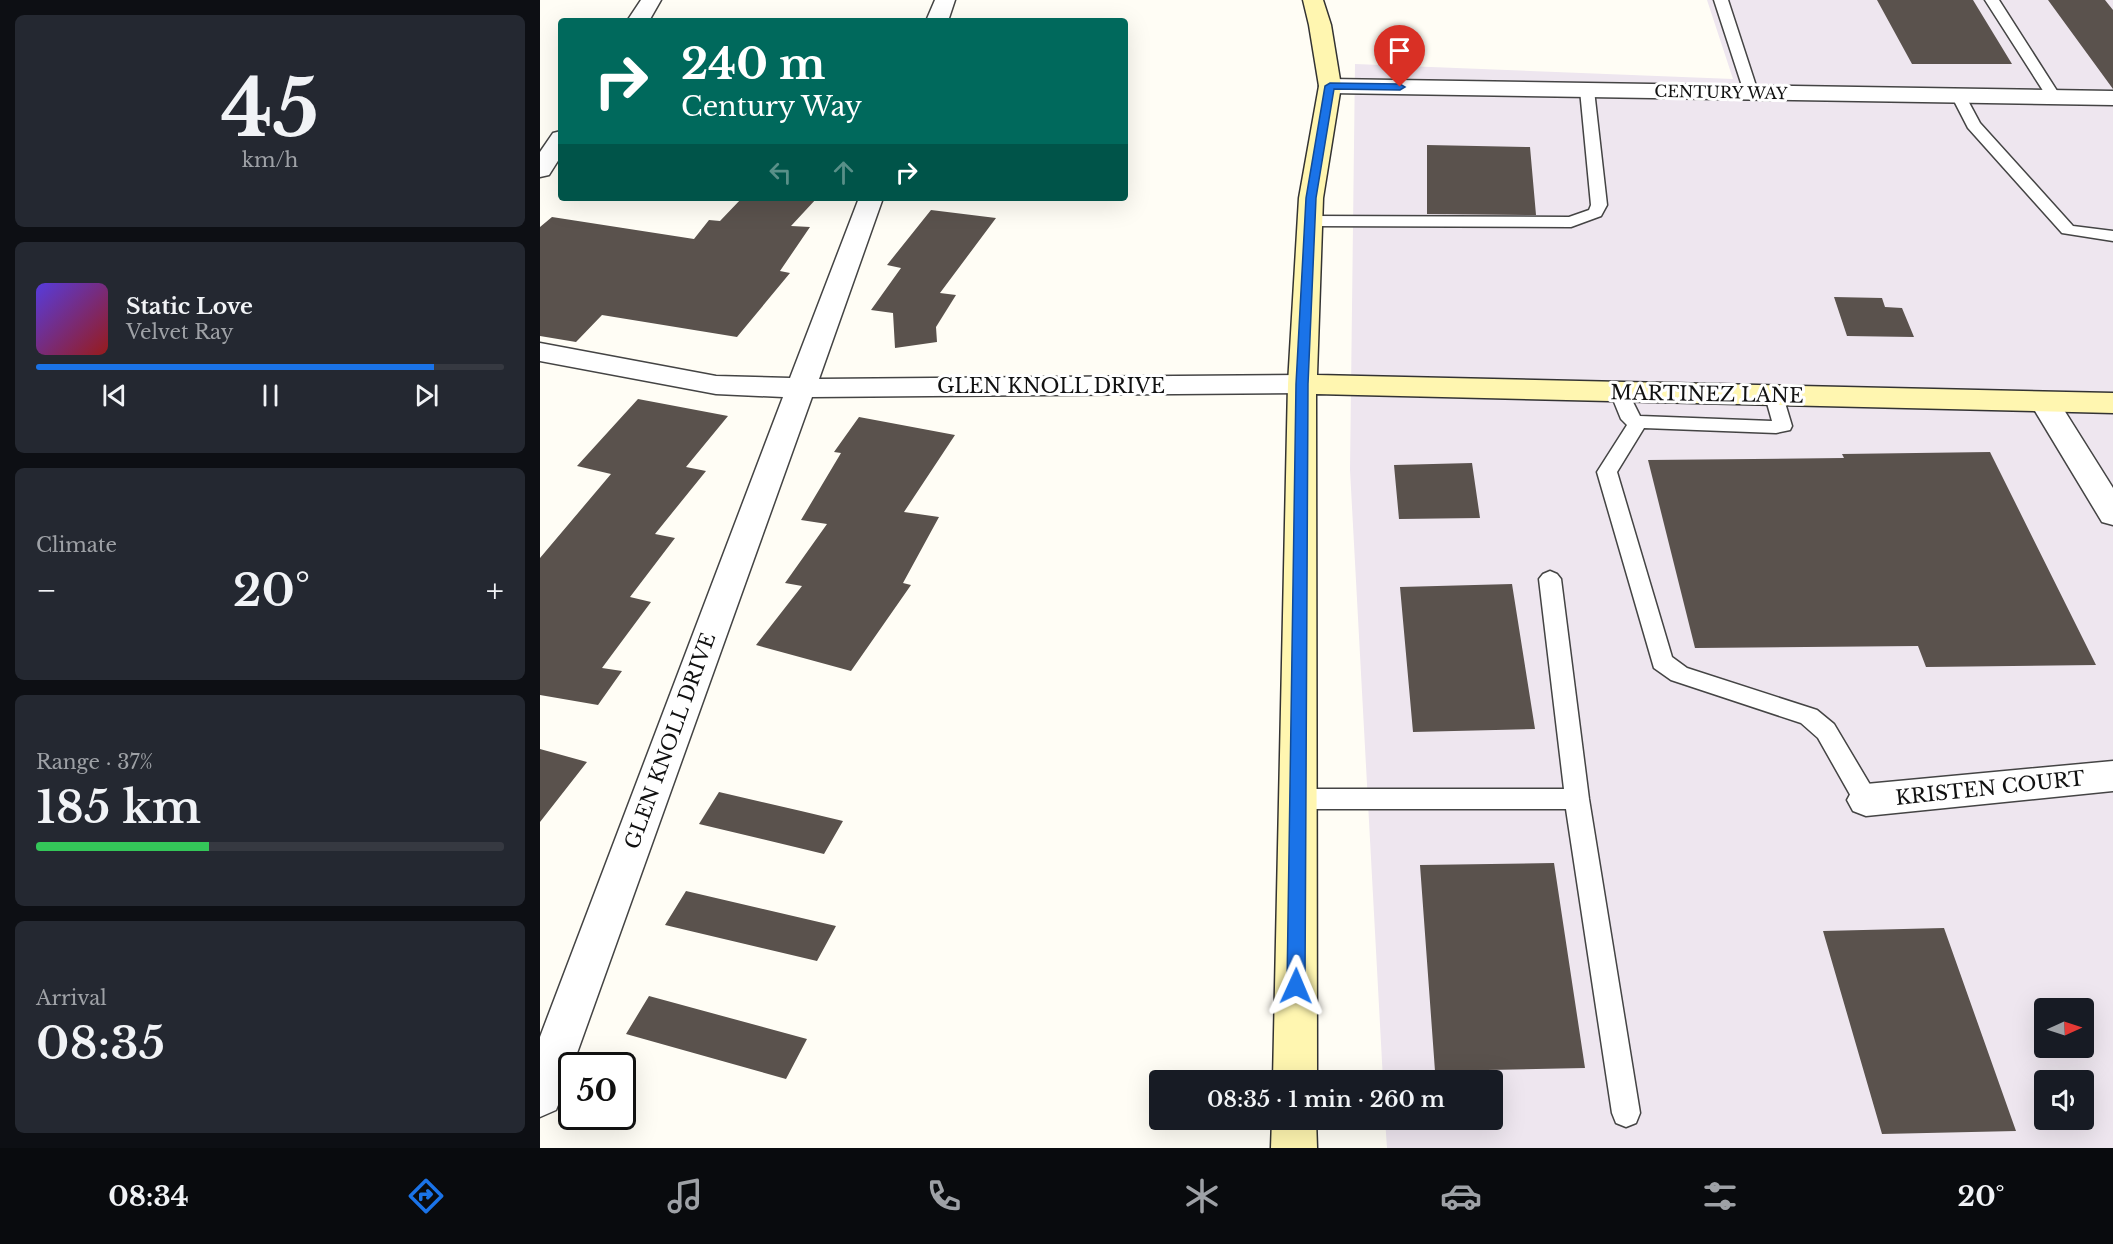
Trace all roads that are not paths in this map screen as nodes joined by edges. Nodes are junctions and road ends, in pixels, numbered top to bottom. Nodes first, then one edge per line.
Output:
1 (651, 0) edge
2 (945, 0) edge
3 (1313, 0) edge
4 (1721, 0) edge
5 (1992, 0) edge
6 (640, 18) edge
7 (938, 18) edge
8 (1330, 86) junction
9 (1587, 90) junction
10 (1751, 92) junction
11 (1958, 95) junction
12 (2054, 97) junction
13 (2113, 98) edge
14 (558, 143) edge
15 (540, 170) edge
16 (869, 201) edge
17 (1310, 221) junction
18 (2113, 236) edge
19 (540, 352) edge
20 (1302, 384) junction
21 (799, 388) junction
22 (1619, 392) junction
23 (1774, 396) junction
24 (2044, 401) junction
25 (2113, 403) edge
26 (1638, 422) junction
27 (2113, 514) edge
28 (1550, 579) dead end
29 (2113, 776) edge
30 (1298, 799) junction
31 (1577, 799) junction
32 (1866, 800) joint
33 (1295, 1070) edge
34 (540, 1095) edge
35 (1626, 1113) dead end
36 (1294, 1130) edge
37 (1294, 1148) edge

1 - 6 street
2 - 7 street
3 - 8 main road
4 - 10 lane
5 - 12 lane
8 - 9 street, CENTURY WAY
8 - 17 main road
9 - 10 street, CENTURY WAY
9 - 17 lane
10 - 11 street, CENTURY WAY
11 - 12 street, CENTURY WAY
11 - 18 lane
12 - 13 street, CENTURY WAY
14 - 15 street
16 - 21 street, GLEN KNOLL DRIVE
17 - 20 main road
19 - 21 street, GLEN KNOLL DRIVE
20 - 21 street, GLEN KNOLL DRIVE
20 - 22 main road, MARTINEZ LANE
20 - 30 main road
21 - 34 street, GLEN KNOLL DRIVE
22 - 23 main road, MARTINEZ LANE
22 - 26 lane
23 - 24 main road, MARTINEZ LANE
23 - 26 lane
24 - 25 main road, MARTINEZ LANE
24 - 27 street
26 - 32 lane
28 - 31 lane
29 - 32 street, KRISTEN COURT
30 - 31 lane
30 - 33 main road
31 - 35 lane
36 - 37 main road

